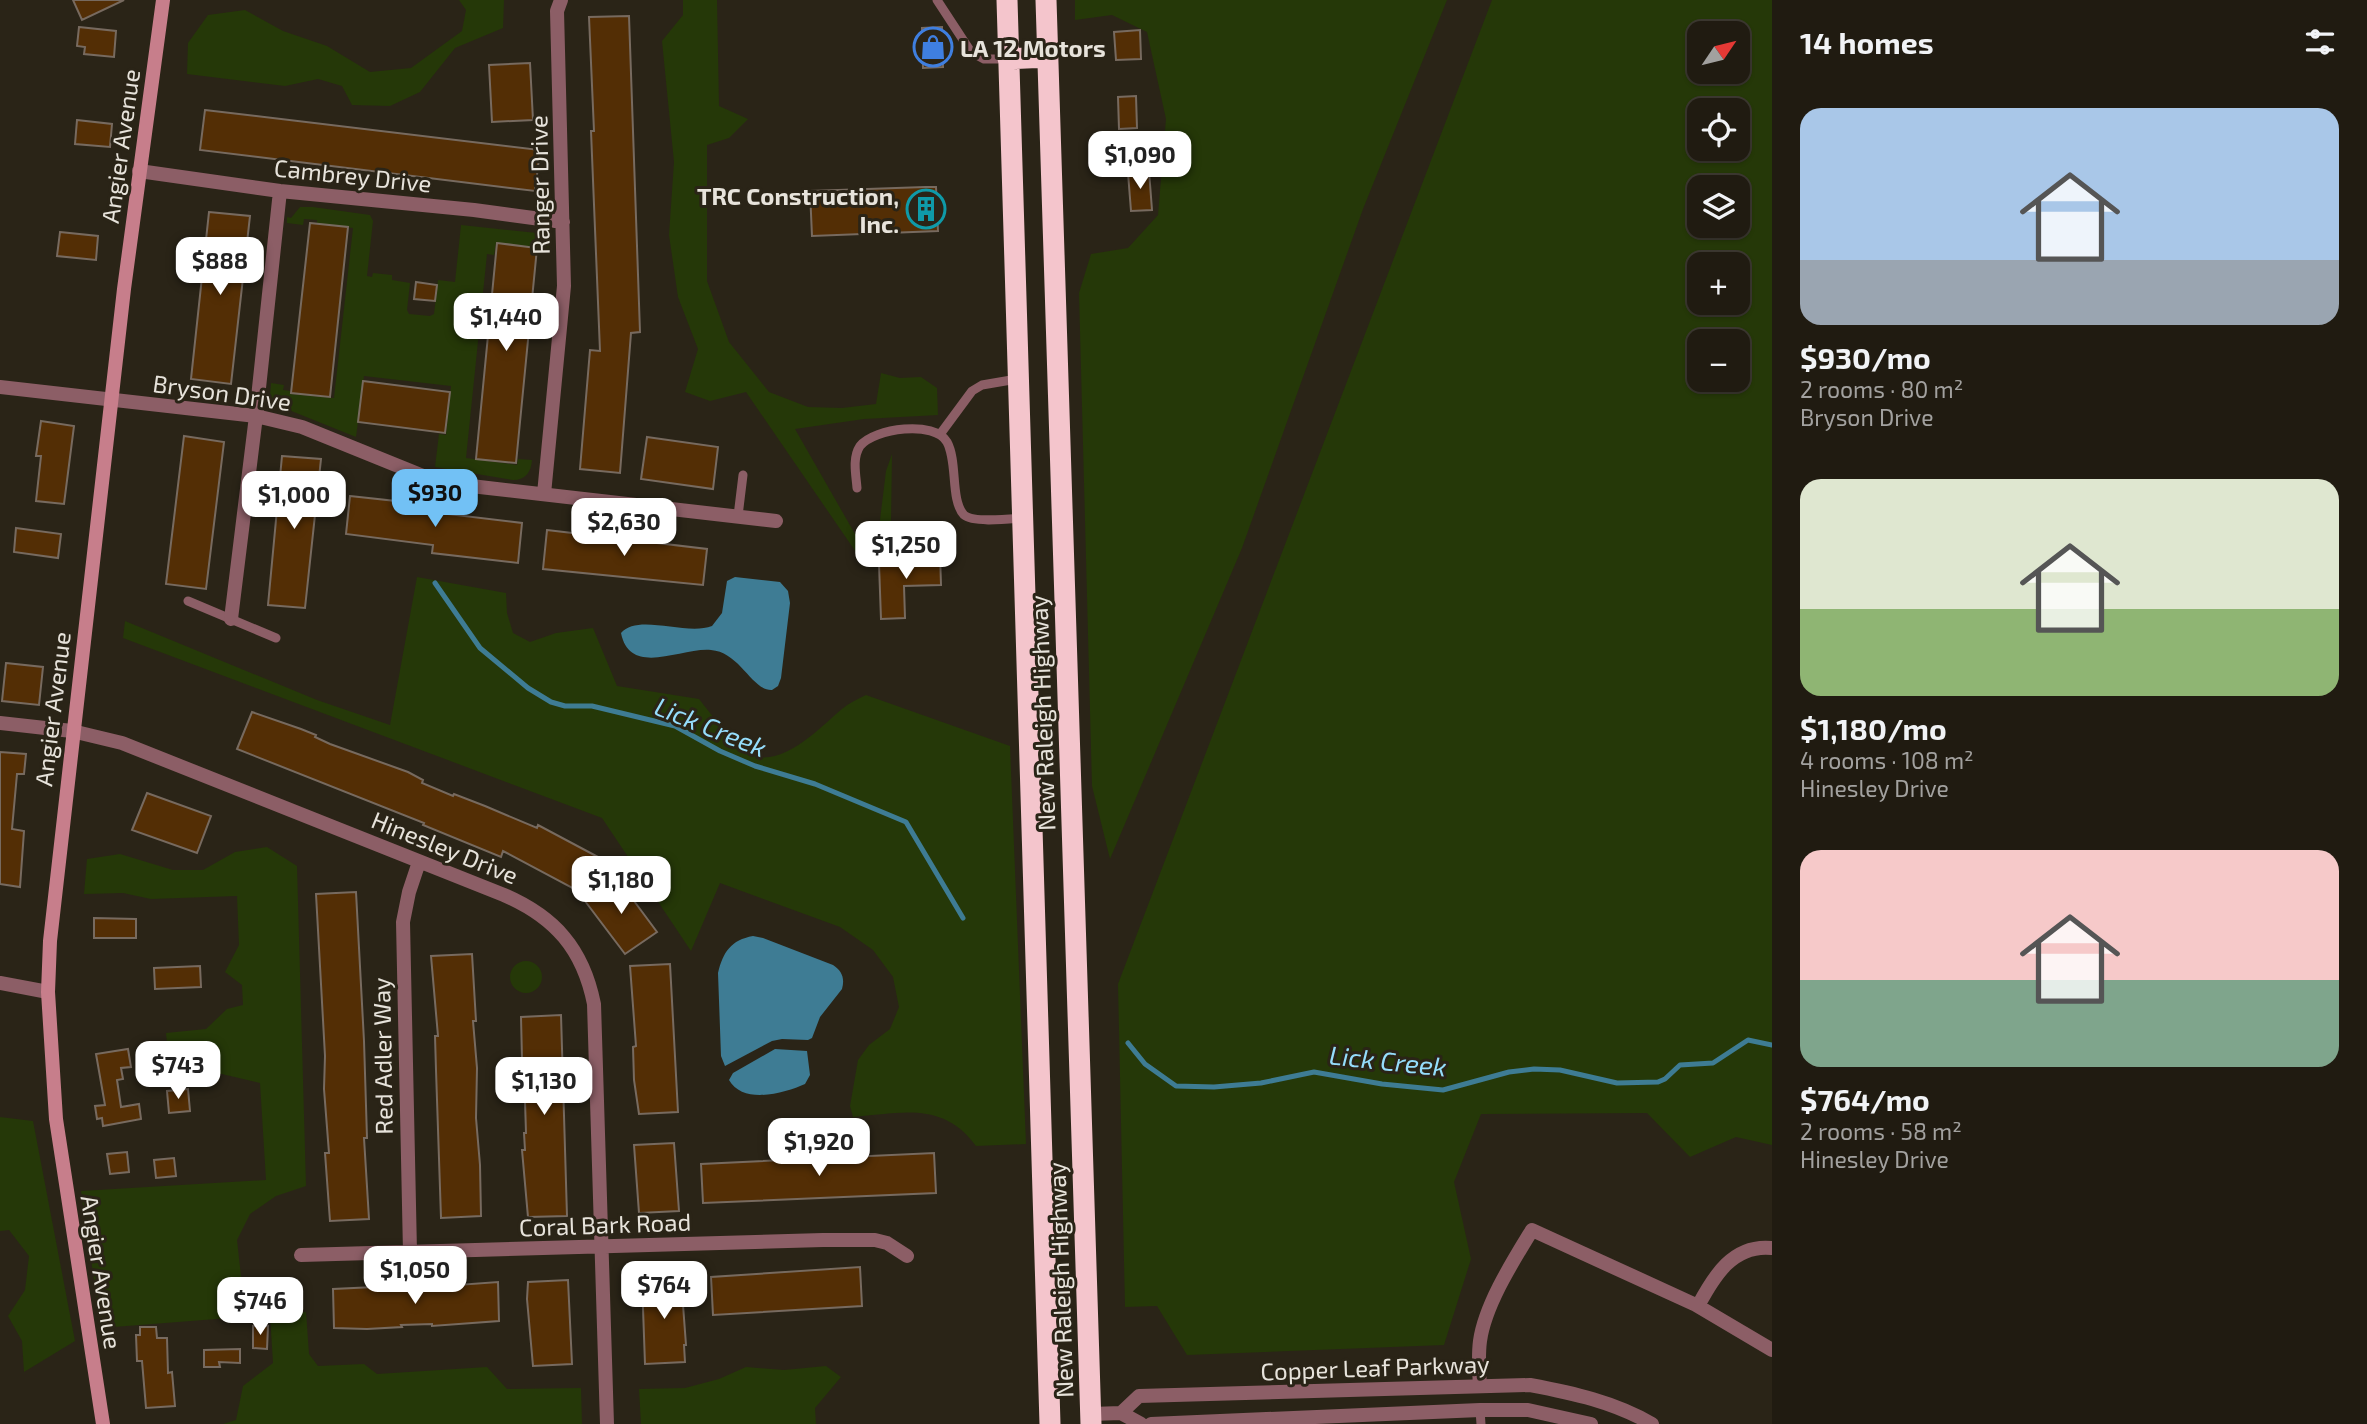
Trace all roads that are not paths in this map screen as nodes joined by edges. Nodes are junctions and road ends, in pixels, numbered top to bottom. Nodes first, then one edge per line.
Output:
1 (163, 0) edge
2 (561, 0) edge
3 (937, 0) edge
4 (1007, 0) edge
5 (1046, 0) edge
6 (1048, 57) junction
7 (1008, 59) junction
8 (139, 171) junction
9 (280, 191) junction
10 (563, 222) junction
11 (1017, 379) junction
12 (0, 387) edge
13 (111, 400) junction
14 (256, 416) junction
15 (941, 433) junction
16 (743, 475) dead end
17 (857, 488) dead end
18 (544, 494) junction
19 (738, 516) junction
20 (1022, 518) junction
21 (776, 521) dead end
22 (188, 601) dead end
23 (231, 619) junction
24 (276, 638) dead end
25 (0, 723) edge
26 (72, 731) junction
27 (419, 862) junction
28 (0, 983) edge
29 (48, 992) junction
30 (603, 1247) junction
31 (1772, 1248) edge
32 (410, 1252) junction
33 (301, 1255) dead end
34 (906, 1256) dead end
35 (1698, 1306) junction
36 (1772, 1350) edge
37 (1480, 1386) junction
38 (1121, 1413) junction
39 (1480, 1417) edge
40 (1091, 1419) edge
41 (103, 1424) edge
42 (607, 1424) edge
43 (1050, 1424) edge
44 (1142, 1424) edge
45 (1151, 1424) edge
46 (1591, 1424) edge
47 (1652, 1424) edge

1 - 8 street, Angier Avenue
2 - 10 street, Ranger Drive
3 - 7 lane
4 - 7 highway, New Raleigh Highway
5 - 6 highway, New Raleigh Highway
6 - 7 highway
6 - 40 highway, New Raleigh Highway
7 - 11 highway, New Raleigh Highway
8 - 9 street, Cambrey Drive
8 - 13 street, Angier Avenue
9 - 10 street, Cambrey Drive
9 - 14 street
10 - 18 street, Ranger Drive
11 - 15 lane
11 - 20 highway, New Raleigh Highway
12 - 13 street, Bryson Drive
13 - 14 street, Bryson Drive
13 - 26 street, Angier Avenue
14 - 18 street, Bryson Drive
14 - 23 street
15 - 17 lane
15 - 20 lane
16 - 19 lane
18 - 19 street, Bryson Drive
19 - 21 street, Bryson Drive
20 - 43 highway, New Raleigh Highway
22 - 23 lane
23 - 24 lane
25 - 26 street, Hinesley Drive
26 - 27 street, Hinesley Drive
26 - 29 street, Angier Avenue
27 - 30 street, Hinesley Drive
27 - 32 street, Red Adler Way
28 - 29 street
29 - 41 street, Angier Avenue
30 - 32 street, Coral Bark Road
30 - 34 street, Coral Bark Road
30 - 42 street, Hinesley Drive
31 - 35 street
32 - 33 street, Coral Bark Road
35 - 36 street
35 - 37 street
37 - 38 street, Copper Leaf Parkway
37 - 47 street, Copper Leaf Parkway
38 - 40 street
38 - 44 street
39 - 45 street, Copper Leaf Parkway
39 - 46 street, Copper Leaf Parkway

